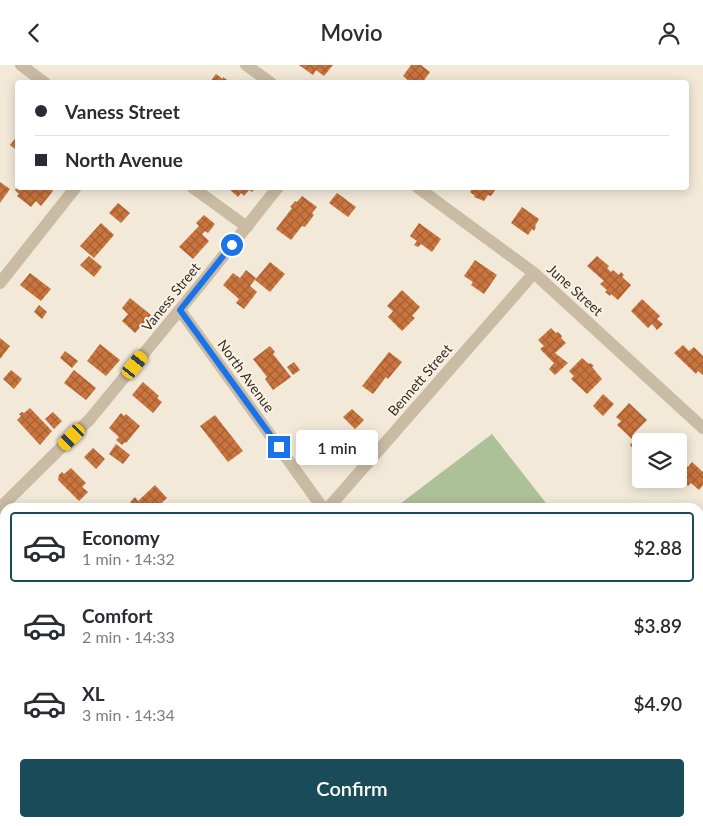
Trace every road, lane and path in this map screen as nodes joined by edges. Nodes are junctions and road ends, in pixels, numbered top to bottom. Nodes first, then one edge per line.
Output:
1 (21, 65) edge
2 (246, 65) edge
3 (42, 80) edge
4 (267, 80) edge
5 (74, 190) edge
6 (196, 190) edge
7 (276, 190) edge
8 (421, 190) edge
9 (247, 227) junction
10 (534, 273) junction
11 (0, 283) edge
12 (180, 310) junction
13 (703, 428) edge
14 (5, 503) edge
15 (319, 503) edge
16 (333, 503) edge

1 - 3 street
2 - 4 street
5 - 11 street
6 - 9 street
7 - 9 street, Vaness Street
8 - 10 street, June Street
9 - 12 street, Vaness Street
10 - 13 street, June Street
10 - 16 street, Bennett Street
12 - 14 street, Vaness Street
12 - 15 street, North Avenue

